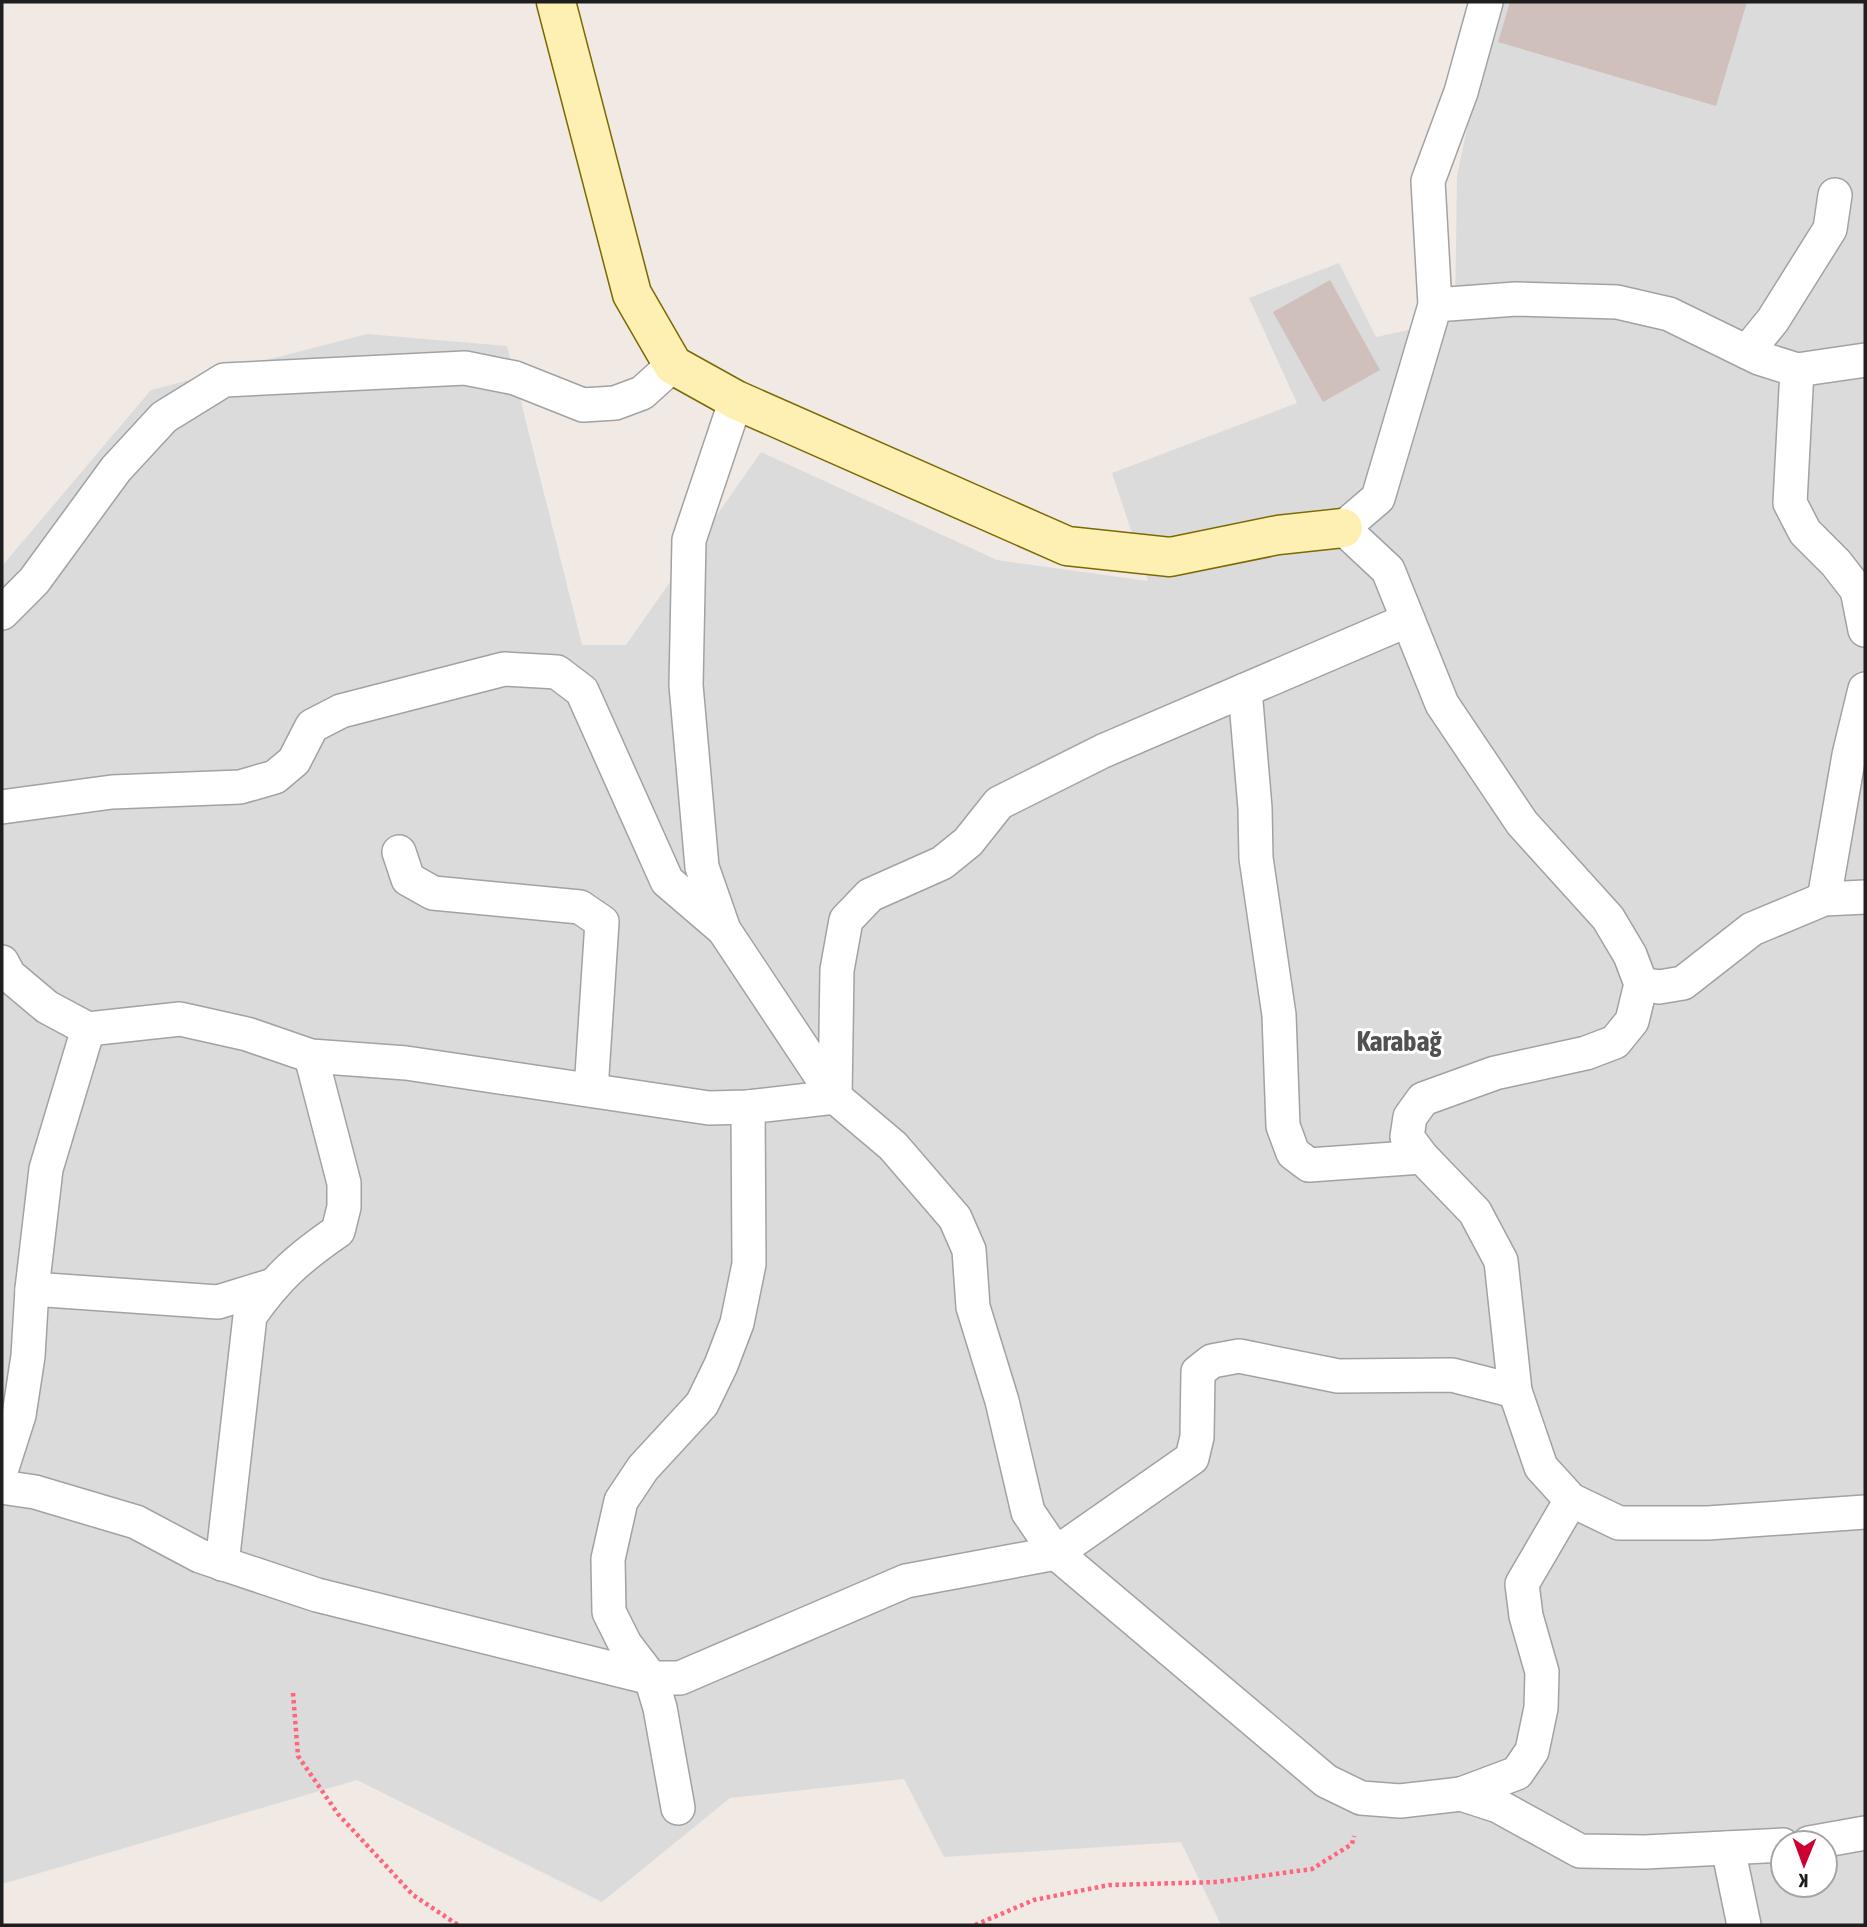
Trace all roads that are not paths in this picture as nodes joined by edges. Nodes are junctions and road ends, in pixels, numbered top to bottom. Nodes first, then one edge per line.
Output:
1 (556, 2) edge
2 (1486, 2) edge
3 (1835, 195) dead end
4 (1435, 305) junction
5 (1747, 352) junction
6 (1865, 360) edge
7 (673, 365) junction
8 (1797, 370) junction
9 (736, 400) junction
10 (1343, 528) junction
11 (2, 613) edge
12 (1408, 620) junction
13 (1865, 630) edge
14 (1865, 689) edge
15 (1245, 690) junction
16 (2, 807) edge
17 (399, 852) dead end
18 (1865, 897) edge
19 (1824, 899) junction
20 (724, 930) junction
21 (2, 962) edge
22 (1641, 984) junction
23 (88, 1029) junction
24 (311, 1056) junction
25 (590, 1090) junction
26 (835, 1097) junction
27 (748, 1107) junction
28 (1422, 1157) junction
29 (271, 1286) junction
30 (32, 1289) junction
31 (1515, 1391) junction
32 (2, 1468) edge
33 (2, 1487) edge
34 (1570, 1500) junction
35 (1865, 1511) edge
36 (1056, 1553) junction
37 (222, 1564) junction
38 (652, 1678) junction
39 (1461, 1794) junction
40 (678, 1808) dead end
41 (1865, 1833) edge
42 (1839, 1838) edge
43 (1769, 1847) edge
44 (1728, 1848) junction
45 (1744, 1925) edge

1 - 7 street
2 - 4 street
3 - 5 street
4 - 5 street
4 - 10 street
5 - 8 street
6 - 8 street
7 - 9 street
7 - 11 street
8 - 13 street
9 - 10 street
9 - 20 street
10 - 12 street
12 - 15 street
12 - 22 street
14 - 19 street
15 - 26 street
15 - 28 street
16 - 20 street
17 - 25 street
18 - 19 street
19 - 22 street
20 - 26 street
21 - 23 street
22 - 28 street
23 - 24 street
23 - 30 street
24 - 25 street
24 - 29 street
25 - 27 street
26 - 27 street
26 - 36 street
27 - 38 street
28 - 31 street
29 - 30 street
29 - 37 street
30 - 32 street
31 - 34 street
31 - 36 street
33 - 37 street
34 - 35 street
34 - 39 street
36 - 38 street
36 - 39 street
37 - 38 street
38 - 40 street
39 - 44 street
41 - 42 street
43 - 44 street
44 - 45 street

